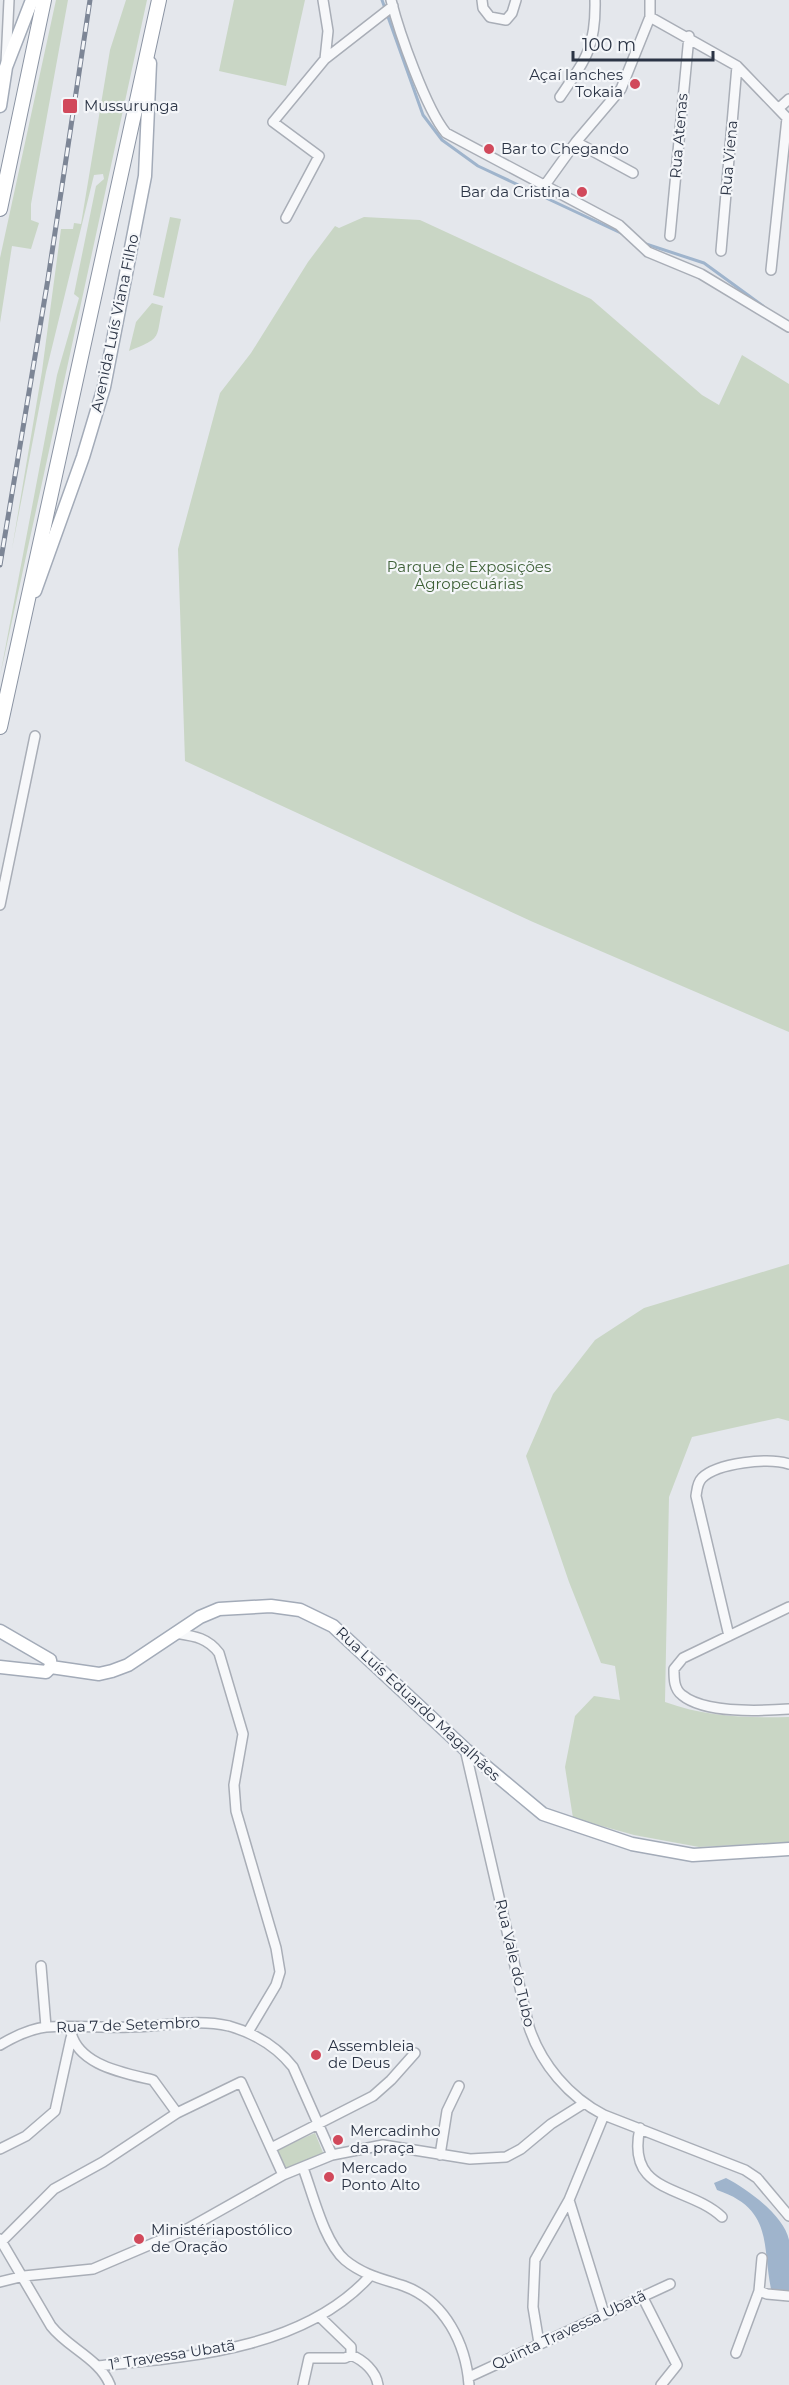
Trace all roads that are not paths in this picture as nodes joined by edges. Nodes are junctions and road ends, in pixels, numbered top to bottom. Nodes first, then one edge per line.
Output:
1 (9, 0) edge
2 (32, 0) edge
3 (44, 0) edge
4 (159, 0) edge
5 (323, 0) edge
6 (482, 0) edge
7 (516, 0) edge
8 (595, 0) edge
9 (650, 0) edge
10 (387, 8) edge
11 (650, 17) junction
12 (689, 36) junction
13 (152, 37) junction
14 (325, 59) junction
15 (737, 66) junction
16 (6, 67) junction
17 (560, 97) dead end
18 (789, 99) edge
19 (0, 106) edge
20 (779, 108) junction
21 (788, 119) edge
22 (576, 142) junction
23 (633, 173) dead end
24 (545, 185) junction
25 (0, 209) edge
26 (286, 218) dead end
27 (670, 236) dead end
28 (721, 251) dead end
29 (771, 270) dead end
30 (789, 327) edge
31 (20, 634) junction
32 (0, 727) edge
33 (35, 736) dead end
34 (0, 905) edge
35 (789, 1464) edge
36 (789, 1607) edge
37 (0, 1631) edge
38 (172, 1633) junction
39 (729, 1636) junction
40 (51, 1667) junction
41 (0, 1668) edge
42 (789, 1709) edge
43 (465, 1749) junction
44 (789, 1849) edge
45 (41, 1966) dead end
46 (46, 2027) junction
47 (70, 2027) junction
48 (248, 2032) junction
49 (71, 2038) junction
50 (0, 2045) edge
51 (415, 2053) dead end
52 (459, 2086) dead end
53 (583, 2104) junction
54 (177, 2113) junction
55 (604, 2115) junction
56 (319, 2125) junction
57 (640, 2128) junction
58 (271, 2148) junction
59 (0, 2149) edge
60 (440, 2154) junction
61 (332, 2155) junction
62 (303, 2168) junction
63 (283, 2175) junction
64 (569, 2200) junction
65 (789, 2216) edge
66 (722, 2217) dead end
67 (1, 2240) edge
68 (762, 2258) dead end
69 (24, 2276) junction
70 (370, 2276) junction
71 (0, 2282) edge
72 (670, 2284) dead end
73 (759, 2291) junction
74 (642, 2296) junction
75 (789, 2296) edge
76 (604, 2313) junction
77 (319, 2316) junction
78 (539, 2343) junction
79 (736, 2353) dead end
80 (351, 2355) junction
81 (98, 2366) junction
82 (469, 2381) edge
83 (110, 2385) edge
84 (303, 2385) edge
85 (378, 2385) edge
86 (661, 2385) edge

1 - 16 street
2 - 16 main road
3 - 25 highway
4 - 13 highway, Avenida Luís Viana Filho
5 - 14 street
6 - 7 street
8 - 17 street
9 - 11 street
10 - 14 street
10 - 24 street
11 - 12 street
11 - 22 street
12 - 15 street
12 - 27 street, Rua Atenas
13 - 31 highway, Avenida Luís Viana Filho
13 - 31 main road, Avenida Luís Viana Filho
14 - 26 street
15 - 20 street
15 - 28 street, Rua Viena
16 - 19 main road
18 - 20 street
20 - 21 street
21 - 29 street
22 - 23 street
22 - 24 street
24 - 30 street
31 - 32 highway, Avenida Luís Viana Filho
33 - 34 street
35 - 39 street
36 - 39 street
37 - 40 main road
38 - 40 main road, Rua Luís Eduardo Magalhães
38 - 43 main road, Rua Luís Eduardo Magalhães
38 - 48 street
39 - 42 street
40 - 41 main road, Rua Luís Eduardo Magalhães
43 - 44 main road, Rua Luís Eduardo Magalhães
43 - 53 street, Rua Vale do Tubo
45 - 46 street
46 - 47 street, Rua 7 de Setembro
46 - 50 street, Rua 7 de Setembro
47 - 48 street, Rua 7 de Setembro
47 - 49 street, Rua 7 de Setembro
48 - 56 street, Rua 7 de Setembro
49 - 54 street
49 - 59 street, Rua 7 de Setembro
51 - 56 street
52 - 60 street
53 - 55 street, Rua Vale do Tubo
53 - 60 street
54 - 58 street
54 - 67 street
55 - 57 street, Rua Vale do Tubo
55 - 64 street
56 - 58 street
56 - 61 street, Rua 7 de Setembro
57 - 65 street, Rua Vale do Tubo
57 - 66 street
58 - 63 street
60 - 61 street
61 - 62 street
62 - 63 street
62 - 70 street
63 - 69 street
64 - 76 street
64 - 78 street
67 - 69 street
68 - 73 street
69 - 71 street
69 - 81 street
70 - 77 street, 1ª Travessa Ubatã
70 - 82 street
72 - 74 street, Quinta Travessa Ubatã
73 - 75 street
73 - 79 street
74 - 76 street, Quinta Travessa Ubatã
74 - 86 street
76 - 78 street, Quinta Travessa Ubatã
77 - 80 street
77 - 81 street, 1ª Travessa Ubatã
78 - 82 street, Quinta Travessa Ubatã
80 - 84 street
80 - 85 street
81 - 83 street

